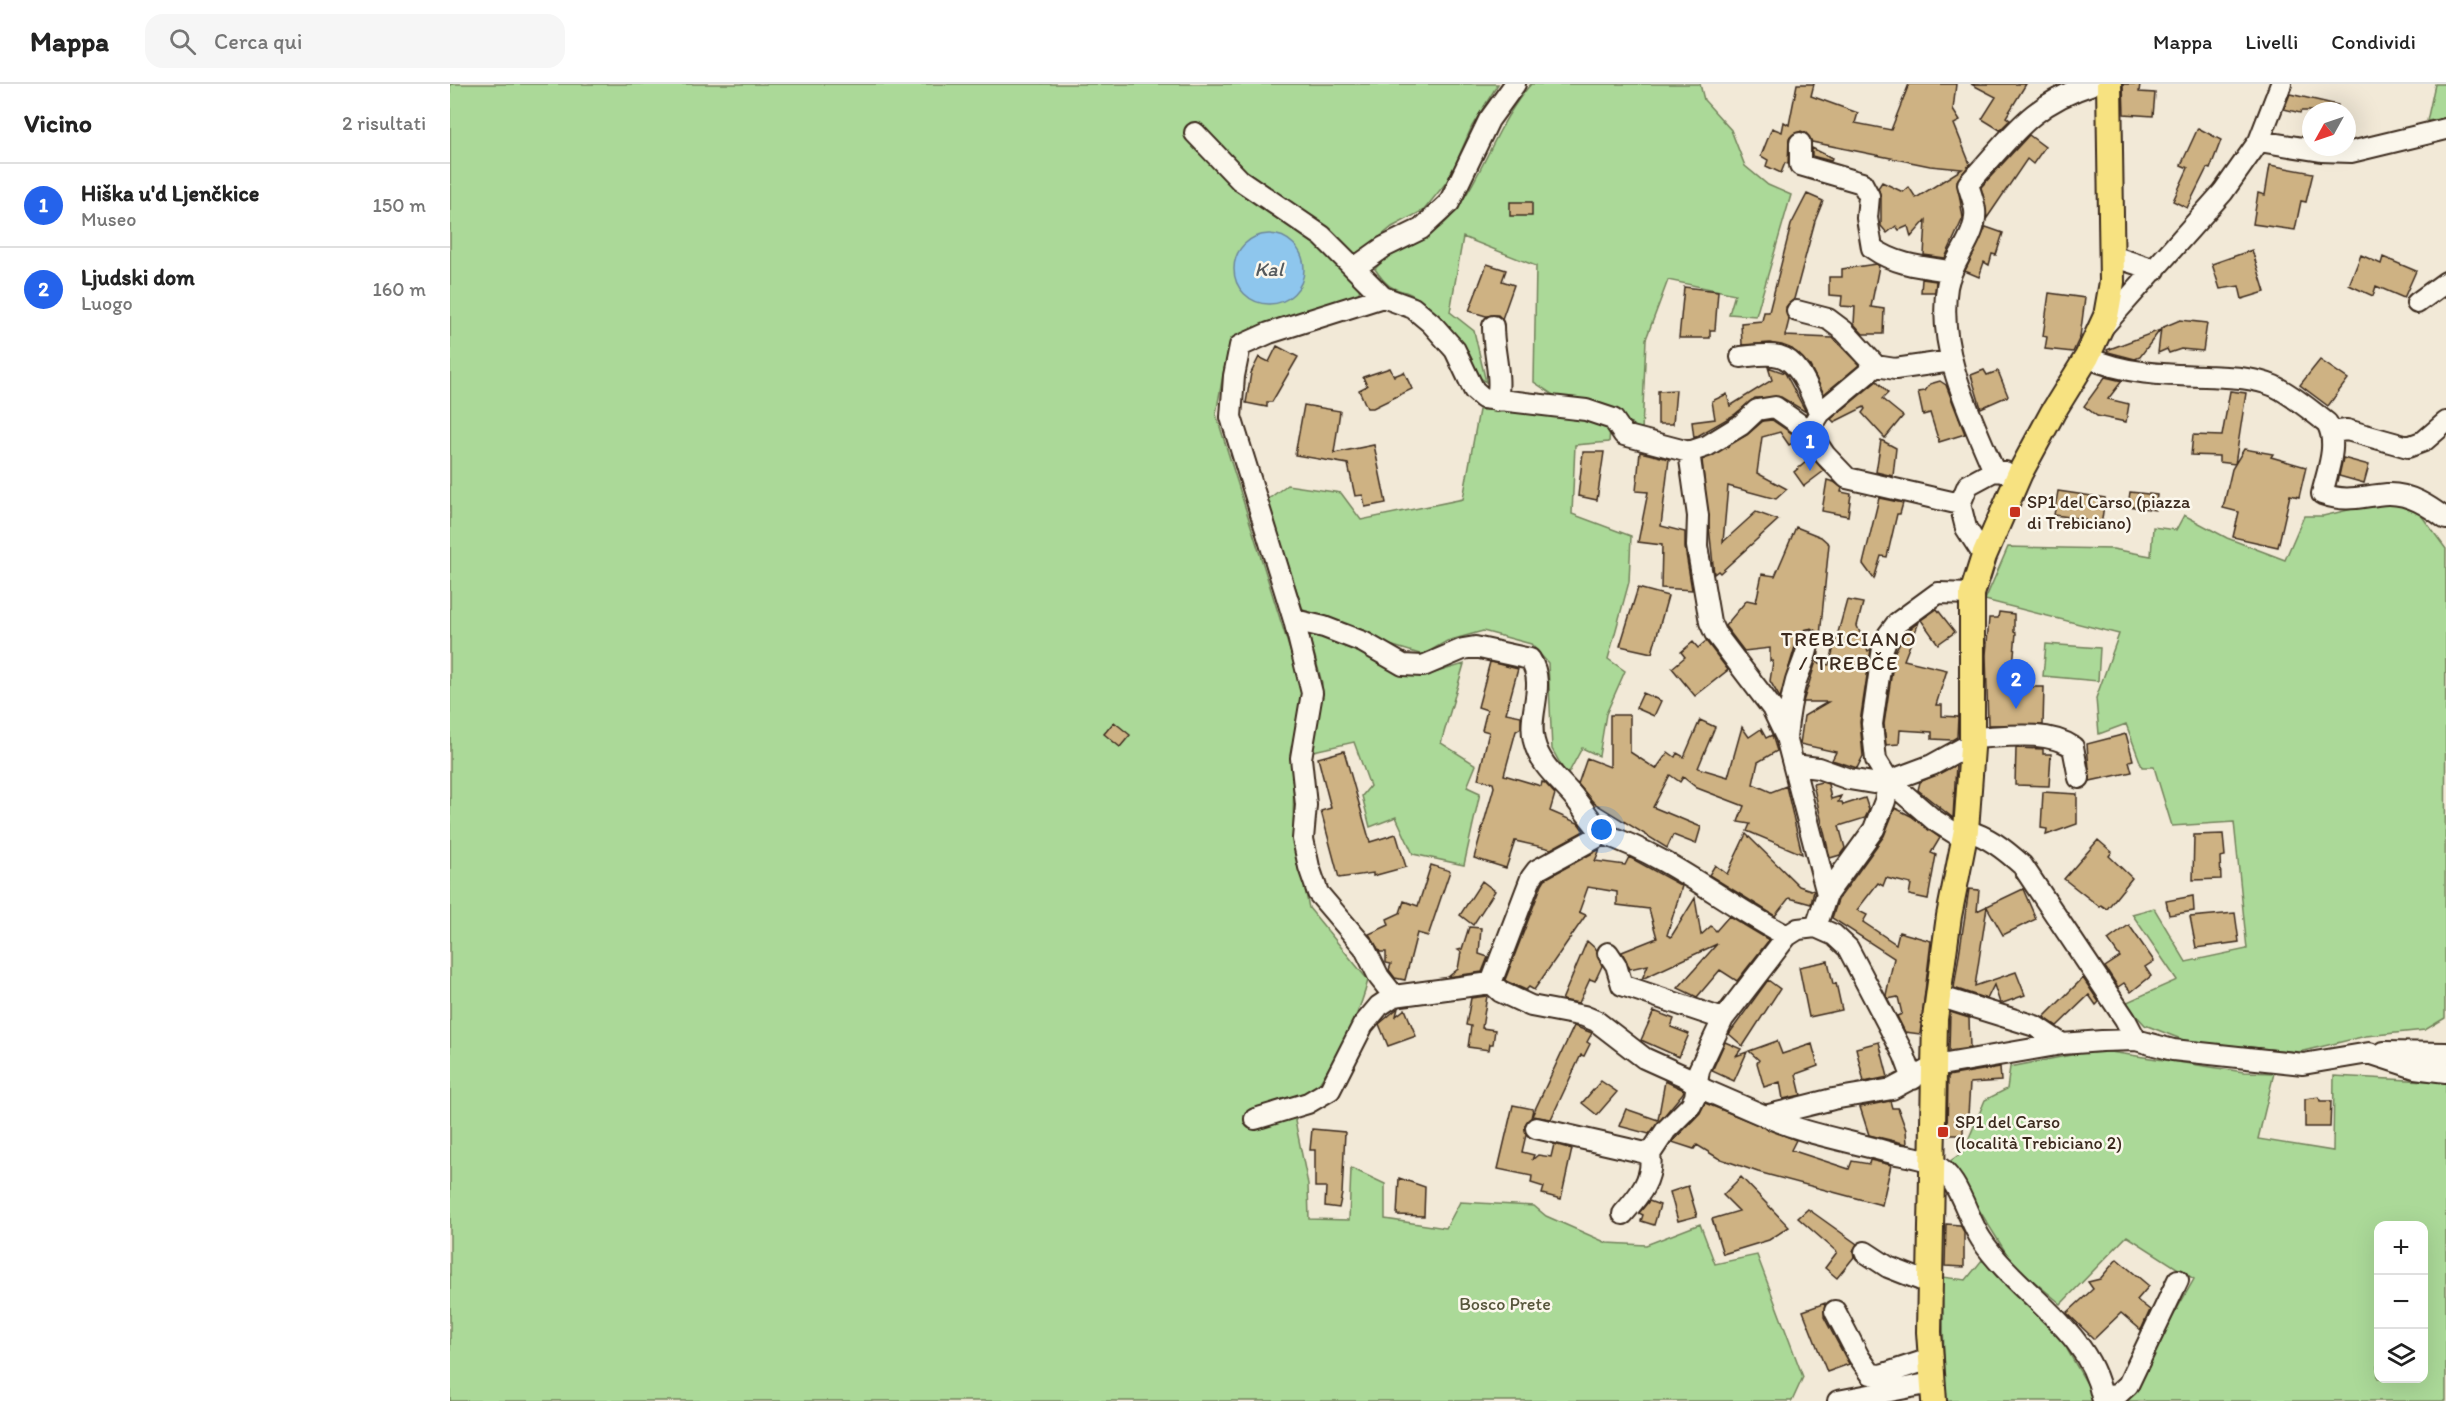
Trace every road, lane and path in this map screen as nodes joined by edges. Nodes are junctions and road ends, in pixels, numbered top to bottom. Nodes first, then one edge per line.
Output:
1 (1515, 84) edge
2 (2093, 84) edge
3 (2109, 84) edge
4 (2281, 84) edge
5 (2446, 129) edge
6 (1195, 134) dead end
7 (2259, 141) junction
8 (1800, 143) dead end
9 (2112, 256) junction
10 (1356, 267) junction
11 (2155, 270) junction
12 (1950, 271) junction
13 (2446, 282) edge
14 (1383, 297) junction
15 (2417, 303) dead end
16 (1797, 311) dead end
17 (1493, 326) dead end
18 (2101, 330) junction
19 (1741, 357) dead end
20 (2087, 357) junction
21 (1952, 361) junction
22 (1876, 366) junction
23 (1497, 401) junction
24 (1820, 413) junction
25 (2446, 422) edge
26 (1809, 431) junction
27 (2332, 432) junction
28 (1689, 452) junction
29 (1994, 471) junction
30 (2020, 473) junction
31 (1960, 504) junction
32 (2446, 519) edge
33 (1984, 556) junction
34 (1972, 594) junction
35 (1294, 620) junction
36 (1809, 640) dead end
37 (1786, 737) junction
38 (1972, 743) junction
39 (1794, 765) junction
40 (2079, 778) dead end
41 (1889, 780) junction
42 (1603, 834) junction
43 (1965, 835) junction
44 (1827, 894) junction
45 (1816, 927) junction
46 (1787, 936) junction
47 (1608, 953) dead end
48 (1491, 983) junction
49 (1394, 996) junction
50 (1938, 996) junction
51 (1723, 1019) junction
52 (2136, 1040) junction
53 (2062, 1044) junction
54 (2369, 1053) junction
55 (2446, 1053) edge
56 (1935, 1066) junction
57 (2446, 1072) edge
58 (1913, 1079) junction
59 (1696, 1085) junction
60 (1765, 1116) junction
61 (1255, 1119) dead end
62 (1536, 1128) dead end
63 (1650, 1154) junction
64 (1933, 1163) junction
65 (1623, 1214) dead end
66 (1865, 1252) dead end
67 (2178, 1280) dead end
68 (1929, 1283) junction
69 (1835, 1311) dead end
70 (1932, 1381) edge
71 (1838, 1401) edge

1 - 10 street
2 - 12 street
3 - 9 main road
4 - 7 street
5 - 7 street
6 - 10 street
7 - 11 street
8 - 12 street
9 - 11 street
9 - 18 main road
10 - 14 street
11 - 18 street
12 - 21 street
13 - 15 street
14 - 23 street
14 - 35 street
16 - 22 street
17 - 23 street
18 - 20 main road
19 - 24 street
20 - 27 street
20 - 30 main road
21 - 22 street
21 - 29 street
22 - 24 street
23 - 28 street
24 - 26 street
25 - 27 street
26 - 28 street
26 - 31 street
27 - 32 street
28 - 37 street
29 - 30 street
29 - 31 street
30 - 33 main road
31 - 33 street
33 - 34 main road
34 - 38 main road
34 - 41 street
35 - 42 street
35 - 49 street
36 - 37 street
37 - 39 street
38 - 40 street
38 - 41 street
38 - 43 main road
39 - 41 street
39 - 44 street
41 - 43 street
41 - 44 street
42 - 46 street
42 - 48 street
43 - 50 main road
43 - 52 street
44 - 45 street
45 - 46 street
45 - 58 street
46 - 51 street
47 - 51 street
48 - 49 street
48 - 59 street
49 - 61 street
50 - 53 street
50 - 56 main road
51 - 59 street
52 - 53 street
52 - 54 street
53 - 56 street
54 - 55 street
54 - 57 street
56 - 58 street
56 - 64 main road
58 - 60 street
59 - 60 street
59 - 63 street
60 - 64 street
62 - 63 street
63 - 65 street
64 - 67 street
64 - 68 main road
66 - 68 street
68 - 70 main road
69 - 70 street
70 - 71 street

